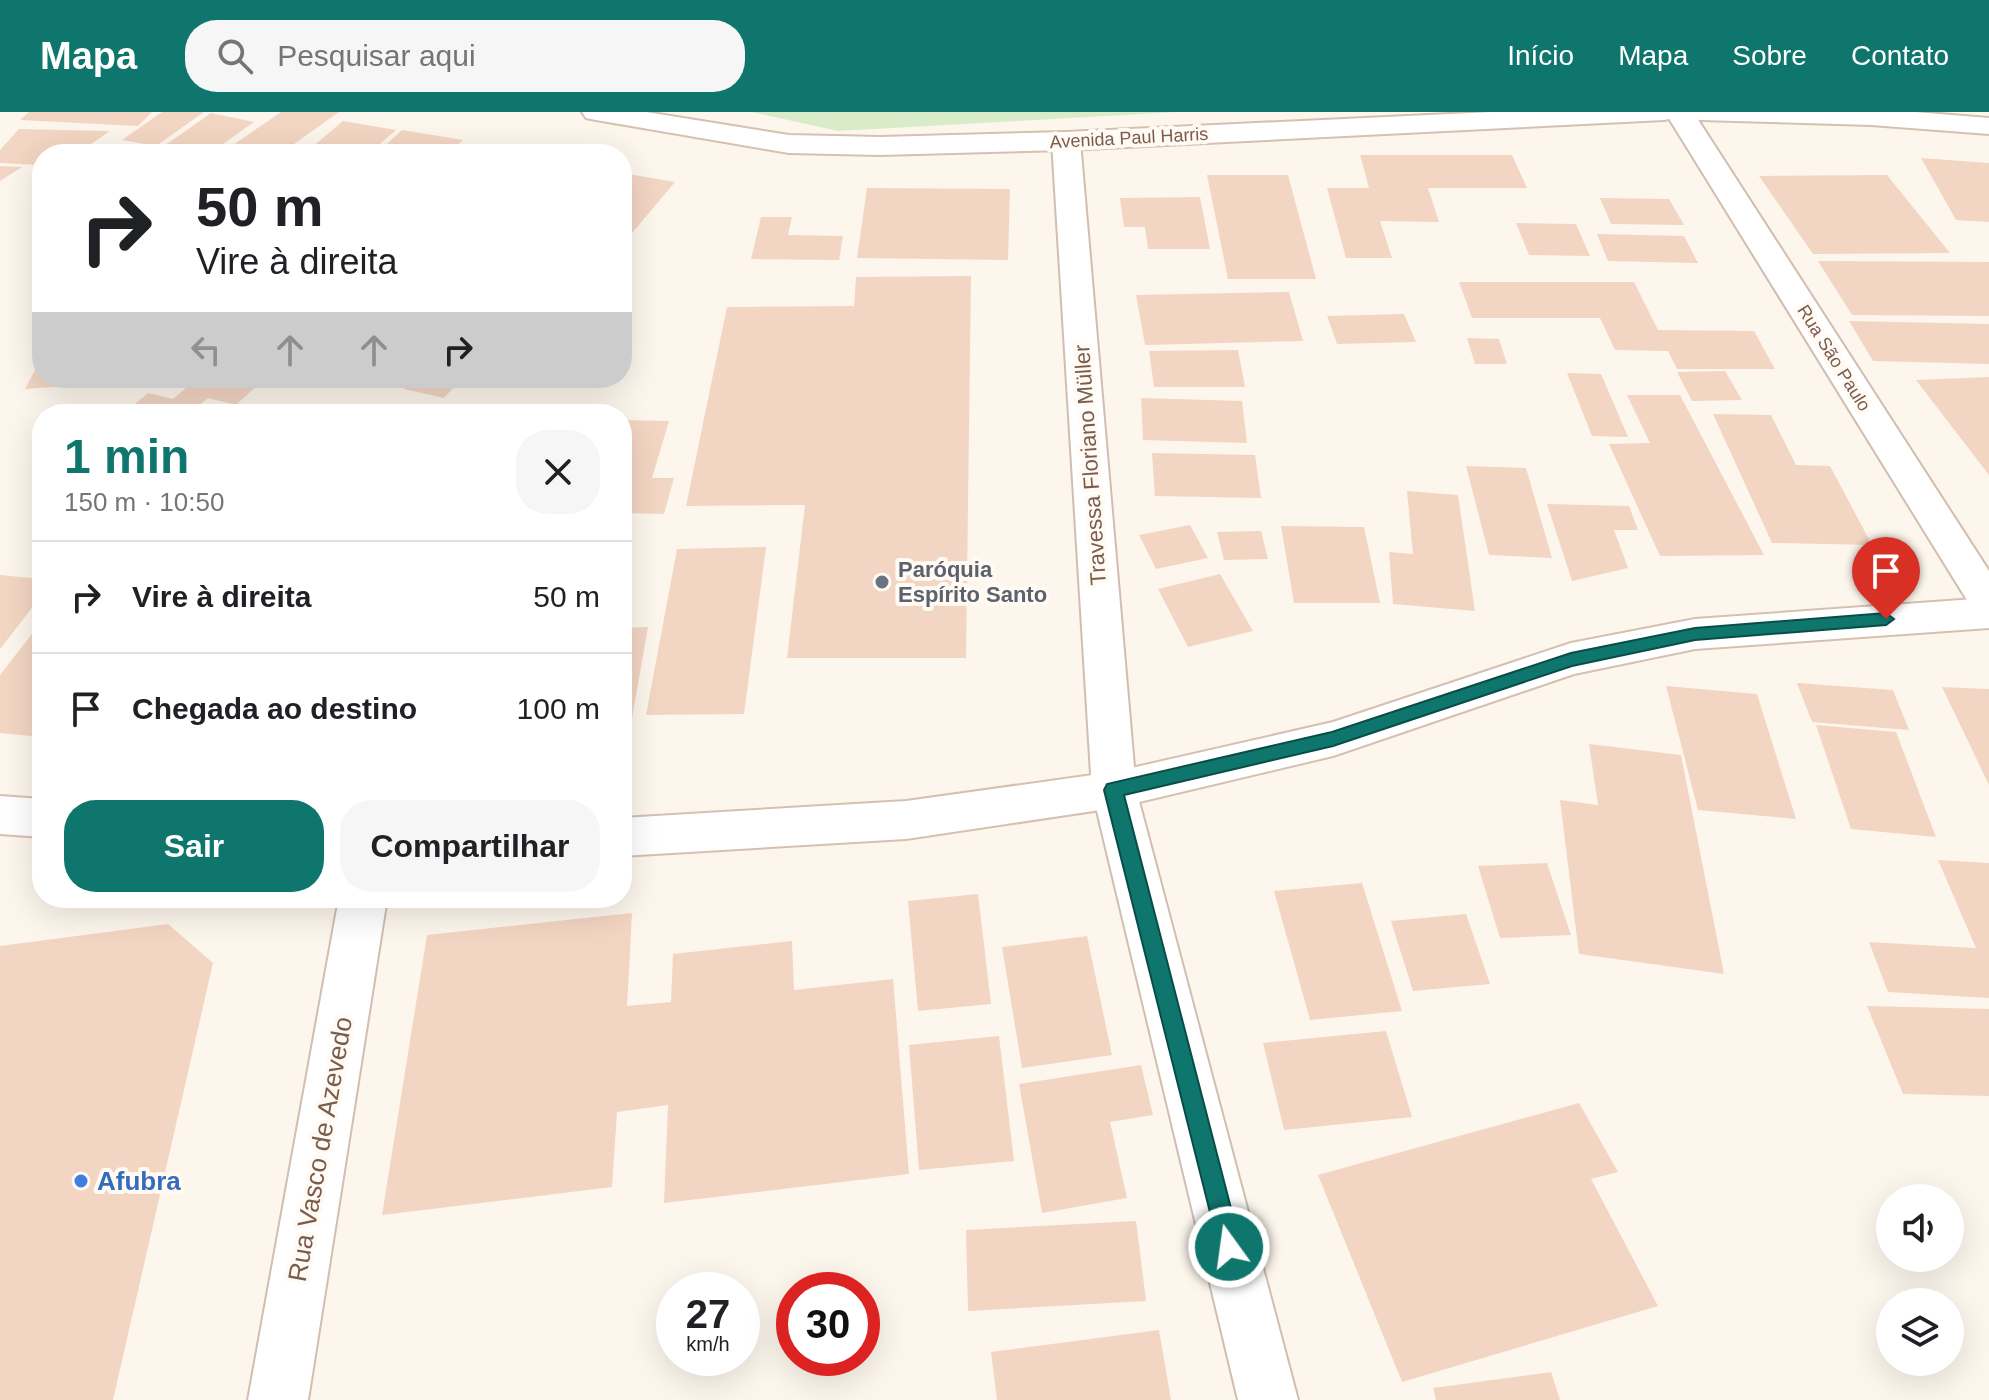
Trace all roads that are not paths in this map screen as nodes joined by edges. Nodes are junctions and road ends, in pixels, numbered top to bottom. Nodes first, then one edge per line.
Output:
1 (596, 112) edge
2 (1664, 112) edge
3 (1679, 112) edge
4 (1700, 112) edge
5 (1989, 126) edge
6 (1066, 141) junction
7 (1989, 603) edge
8 (1989, 613) edge
9 (1114, 790) junction
10 (0, 815) edge
11 (32, 817) edge
12 (632, 836) edge
13 (361, 908) edge
14 (278, 1400) edge
15 (1268, 1400) edge

1 - 6 main road, Avenida Paul Harris
2 - 6 main road, Avenida Paul Harris
3 - 7 main road, Rua São Paulo
4 - 5 main road
6 - 9 main road, Travessa Floriano Müller
8 - 9 main road
9 - 12 main road
9 - 15 main road, Travessa Floriano Müller
10 - 11 main road
13 - 14 main road, Rua Vasco de Azevedo

